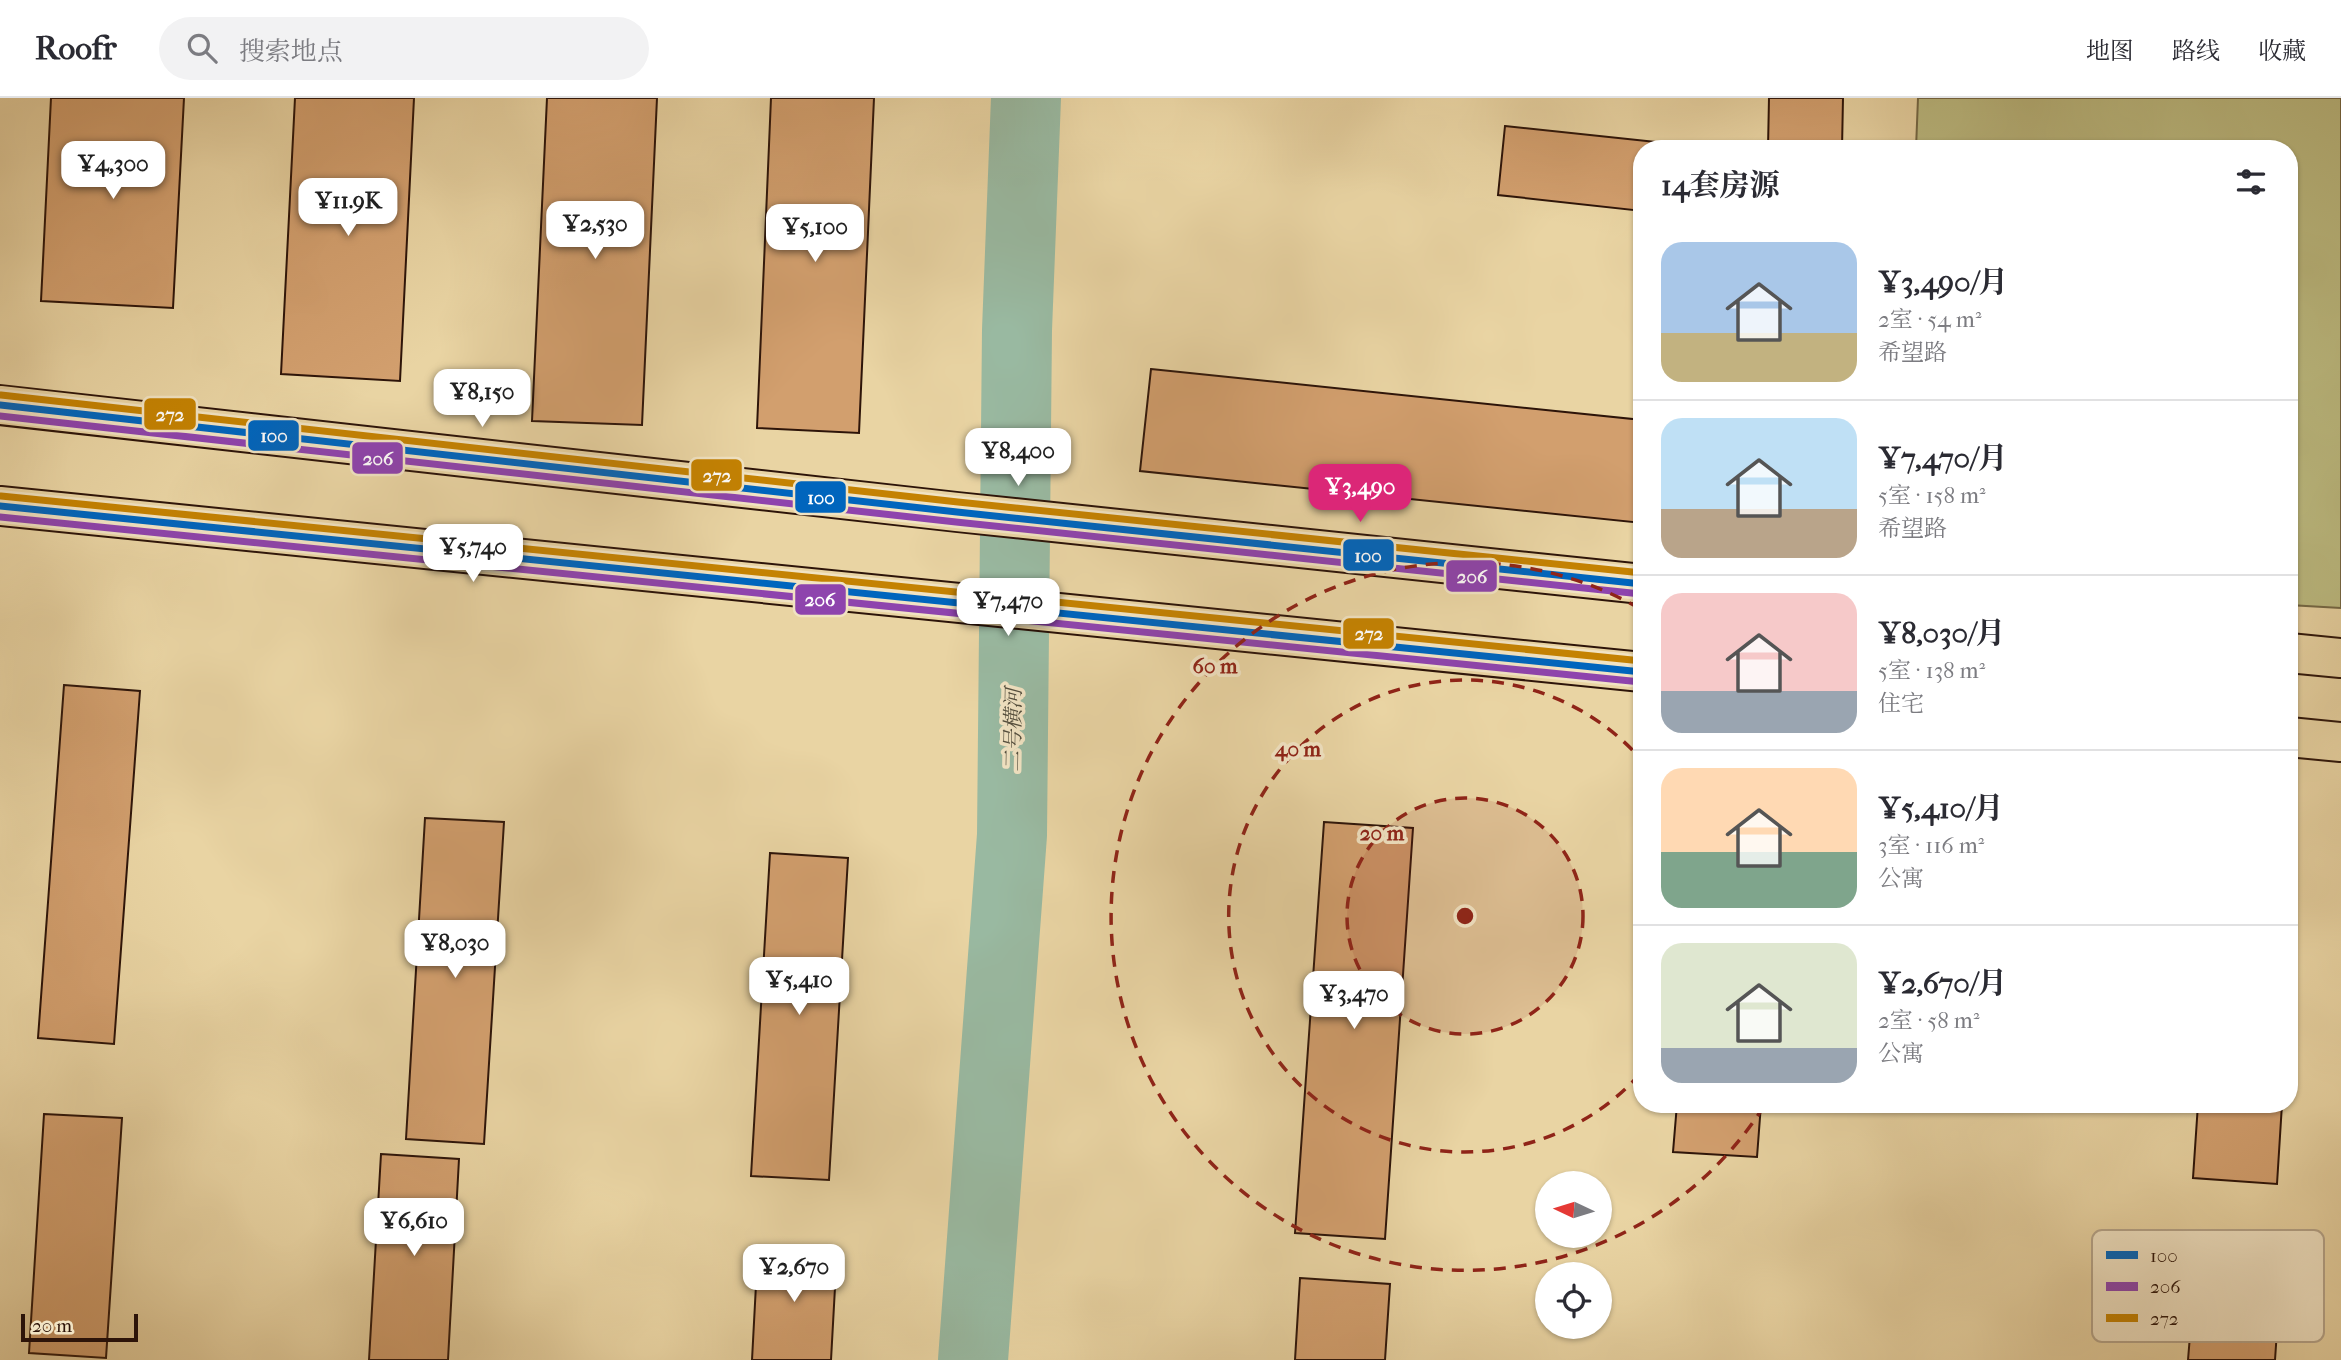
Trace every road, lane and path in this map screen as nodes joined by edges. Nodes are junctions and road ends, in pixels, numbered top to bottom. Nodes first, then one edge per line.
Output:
1 (0, 405) edge
2 (0, 506) edge
3 (1633, 583) edge
4 (2298, 654) edge
5 (2341, 658) edge
6 (1633, 671) edge
7 (2298, 738) edge
8 (2341, 742) edge

1 - 3 main road
2 - 6 main road
4 - 5 main road
7 - 8 main road

